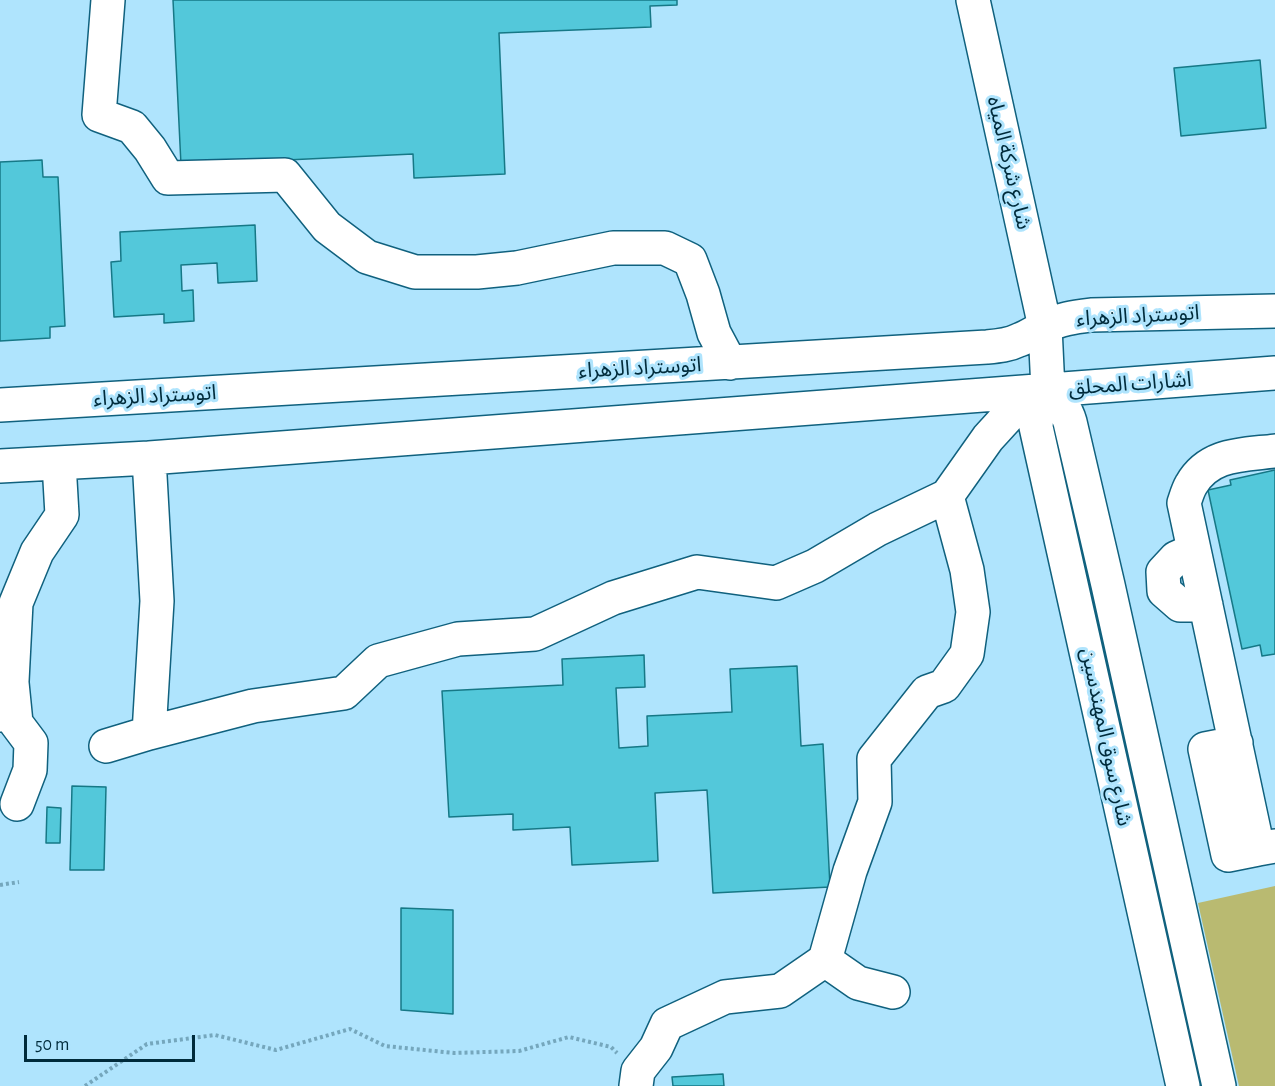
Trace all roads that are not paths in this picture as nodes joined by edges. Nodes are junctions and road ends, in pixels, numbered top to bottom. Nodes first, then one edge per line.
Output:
1 (108, 0) edge
2 (973, 0) edge
3 (1275, 311) edge
4 (1045, 327) junction
5 (730, 363) junction
6 (1275, 373) edge
7 (1039, 391) junction
8 (0, 405) edge
9 (1275, 451) edge
10 (148, 458) junction
11 (59, 464) junction
12 (0, 466) edge
13 (947, 496) junction
14 (1108, 585) junction
15 (1074, 593) junction
16 (12, 681) junction
17 (0, 715) edge
18 (149, 733) junction
19 (105, 746) dead end
20 (17, 804) dead end
21 (1267, 847) edge
22 (825, 960) junction
23 (893, 992) dead end
24 (637, 1079) edge
25 (1183, 1086) edge
26 (1219, 1086) edge

1 - 5 street
2 - 4 street, شارع شركة المياه
3 - 4 street, اتوستراد الزهراء
4 - 5 street, اتوستراد الزهراء
4 - 7 street, اشارات المحلق
5 - 8 street, اتوستراد الزهراء
6 - 7 street, اشارات المحلق
7 - 10 street
7 - 13 street
7 - 14 street
7 - 15 street, شارع سوق المهندسين
9 - 21 street
10 - 11 street
10 - 18 street
11 - 12 street
11 - 16 street
13 - 18 street
13 - 22 street
14 - 15 street
14 - 26 street
15 - 25 street, شارع سوق المهندسين
16 - 17 street
16 - 20 street
18 - 19 street
22 - 23 street
22 - 24 street

